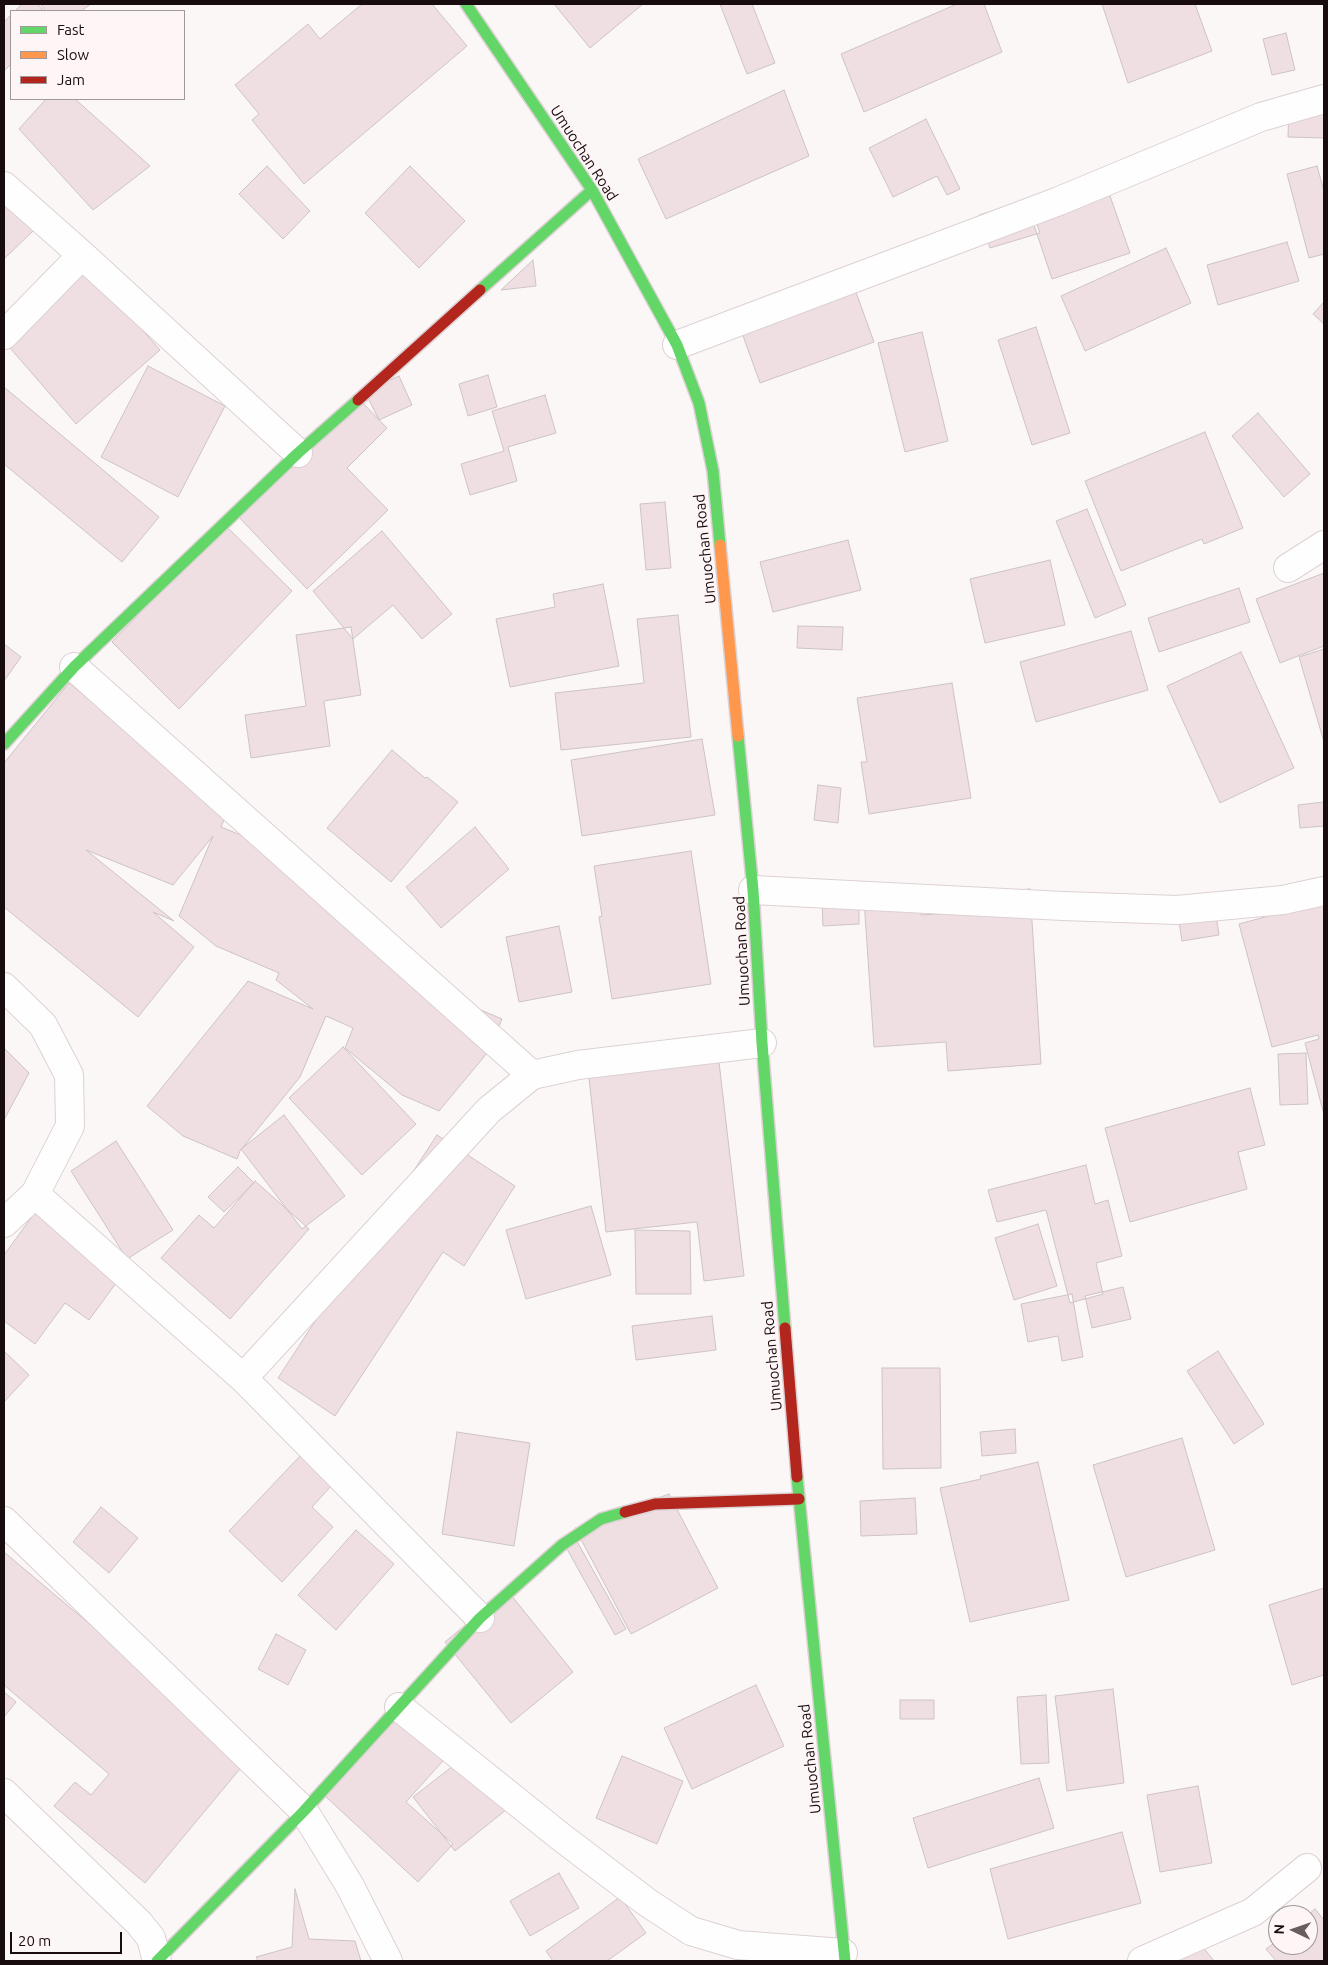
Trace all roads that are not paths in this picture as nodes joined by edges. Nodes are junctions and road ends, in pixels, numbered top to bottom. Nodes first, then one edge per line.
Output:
1 (466, 4) edge
2 (1324, 99) edge
3 (4, 186) edge
4 (592, 190) junction
5 (82, 255) junction
6 (4, 335) edge
7 (677, 345) junction
8 (298, 453) junction
9 (1324, 545) edge
10 (1288, 568) dead end
11 (74, 667) junction
12 (4, 744) edge
13 (753, 890) junction
14 (1324, 890) edge
15 (4, 987) edge
16 (762, 1043) junction
17 (532, 1074) junction
18 (35, 1194) junction
19 (4, 1223) edge
20 (243, 1378) junction
21 (799, 1499) junction
22 (4, 1521) edge
23 (480, 1618) junction
24 (399, 1707) junction
25 (4, 1793) edge
26 (304, 1811) junction
27 (1307, 1868) dead end
28 (844, 1957) edge
29 (157, 1961) edge
30 (388, 1961) edge
31 (1142, 1961) edge

1 - 4 street, Umuochan Road
2 - 7 street
3 - 5 street
4 - 7 street, Umuochan Road
4 - 8 street
5 - 6 street
5 - 8 street
7 - 13 street, Umuochan Road
8 - 11 street
9 - 10 street
11 - 12 street
11 - 17 street
13 - 14 street
13 - 16 street, Umuochan Road
15 - 18 street
16 - 17 street
16 - 21 street, Umuochan Road
17 - 20 street
18 - 19 street
18 - 20 street
20 - 23 street
21 - 23 street
21 - 28 street, Umuochan Road
22 - 26 street
23 - 24 street
24 - 26 street
24 - 28 street
25 - 29 street
26 - 29 street
26 - 30 street
27 - 31 street

